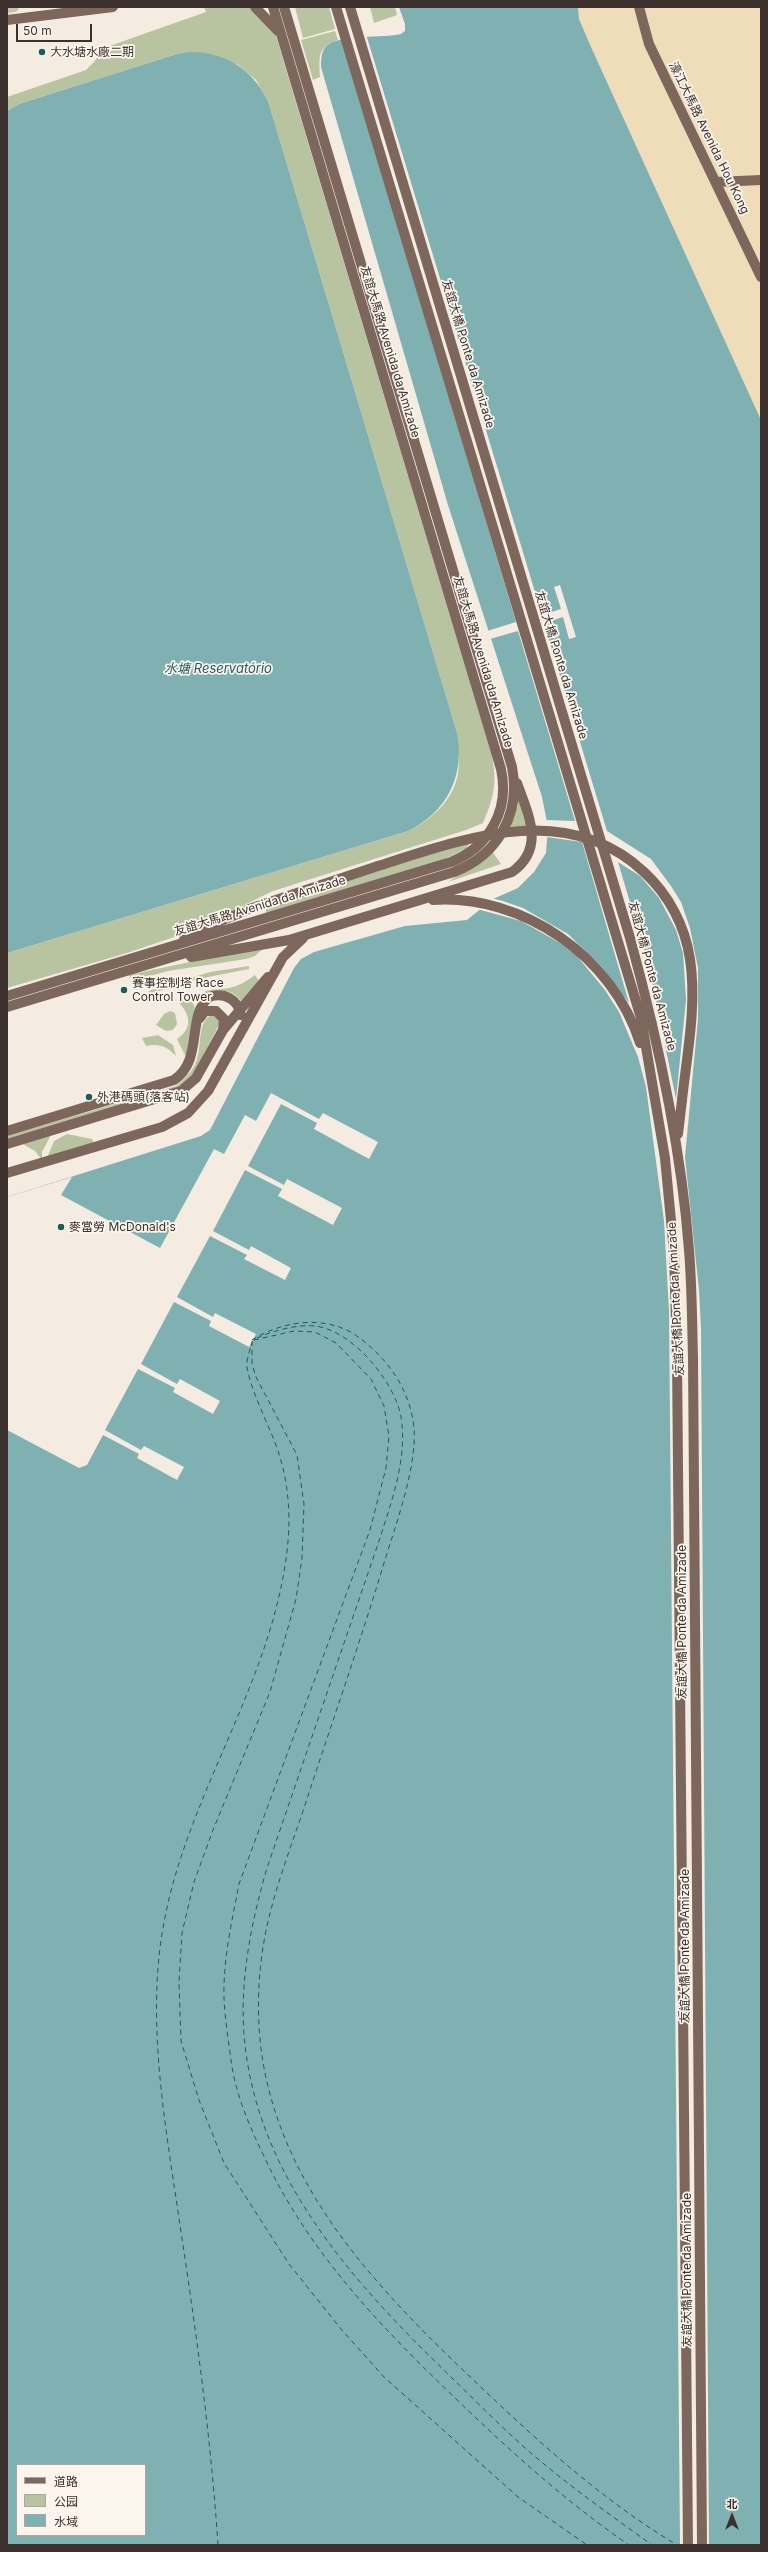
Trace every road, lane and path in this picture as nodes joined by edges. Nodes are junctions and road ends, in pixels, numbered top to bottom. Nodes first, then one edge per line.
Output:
1 (14, 7) edge
2 (113, 7) edge
3 (255, 7) edge
4 (273, 7) edge
5 (284, 7) edge
6 (290, 7) edge
7 (336, 7) edge
8 (350, 7) edge
9 (639, 7) edge
10 (7, 8) edge
11 (7, 20) edge
12 (295, 44) junction
13 (285, 48) junction
14 (761, 180) edge
15 (716, 182) junction
16 (761, 277) edge
17 (512, 768) junction
18 (418, 901) junction
19 (313, 932) junction
20 (140, 956) junction
21 (280, 964) junction
22 (143, 966) junction
23 (7, 996) edge
24 (7, 1007) edge
25 (240, 1009) junction
26 (198, 1020) junction
27 (223, 1030) junction
28 (239, 1034) junction
29 (654, 1087) junction
30 (7, 1131) edge
31 (7, 1144) edge
32 (678, 1158) junction
33 (7, 1173) edge
34 (688, 2545) edge
35 (702, 2545) edge

1 - 10 street
2 - 11 main road
3 - 13 main road
4 - 13 main road, 友誼大馬路 Avenida da Amizade
5 - 12 main road
6 - 12 main road
7 - 29 main road, 友誼大橋 Ponte da Amizade
8 - 32 main road, 友誼大橋 Ponte da Amizade
9 - 15 main road, 濠江大馬路 Avenida Hou Kong
12 - 17 main road, 友誼大馬路 Avenida da Amizade
13 - 20 main road, 友誼大馬路 Avenida da Amizade
14 - 15 main road
15 - 16 main road, 濠江大馬路 Avenida Hou Kong
17 - 18 main road
17 - 22 main road, 友誼大馬路 Avenida da Amizade
18 - 19 main road
18 - 29 main road
19 - 21 main road
19 - 22 main road
20 - 23 main road, 友誼大馬路 Avenida da Amizade
20 - 32 main road, bridge
21 - 25 main road
21 - 28 main road
22 - 24 main road, 友誼大馬路 Avenida da Amizade
25 - 26 main road
25 - 27 main road
25 - 28 main road
26 - 27 main road
26 - 30 main road
27 - 31 main road
28 - 33 main road
29 - 34 main road, 友誼大橋 Ponte da Amizade
32 - 35 main road, 友誼大橋 Ponte da Amizade

